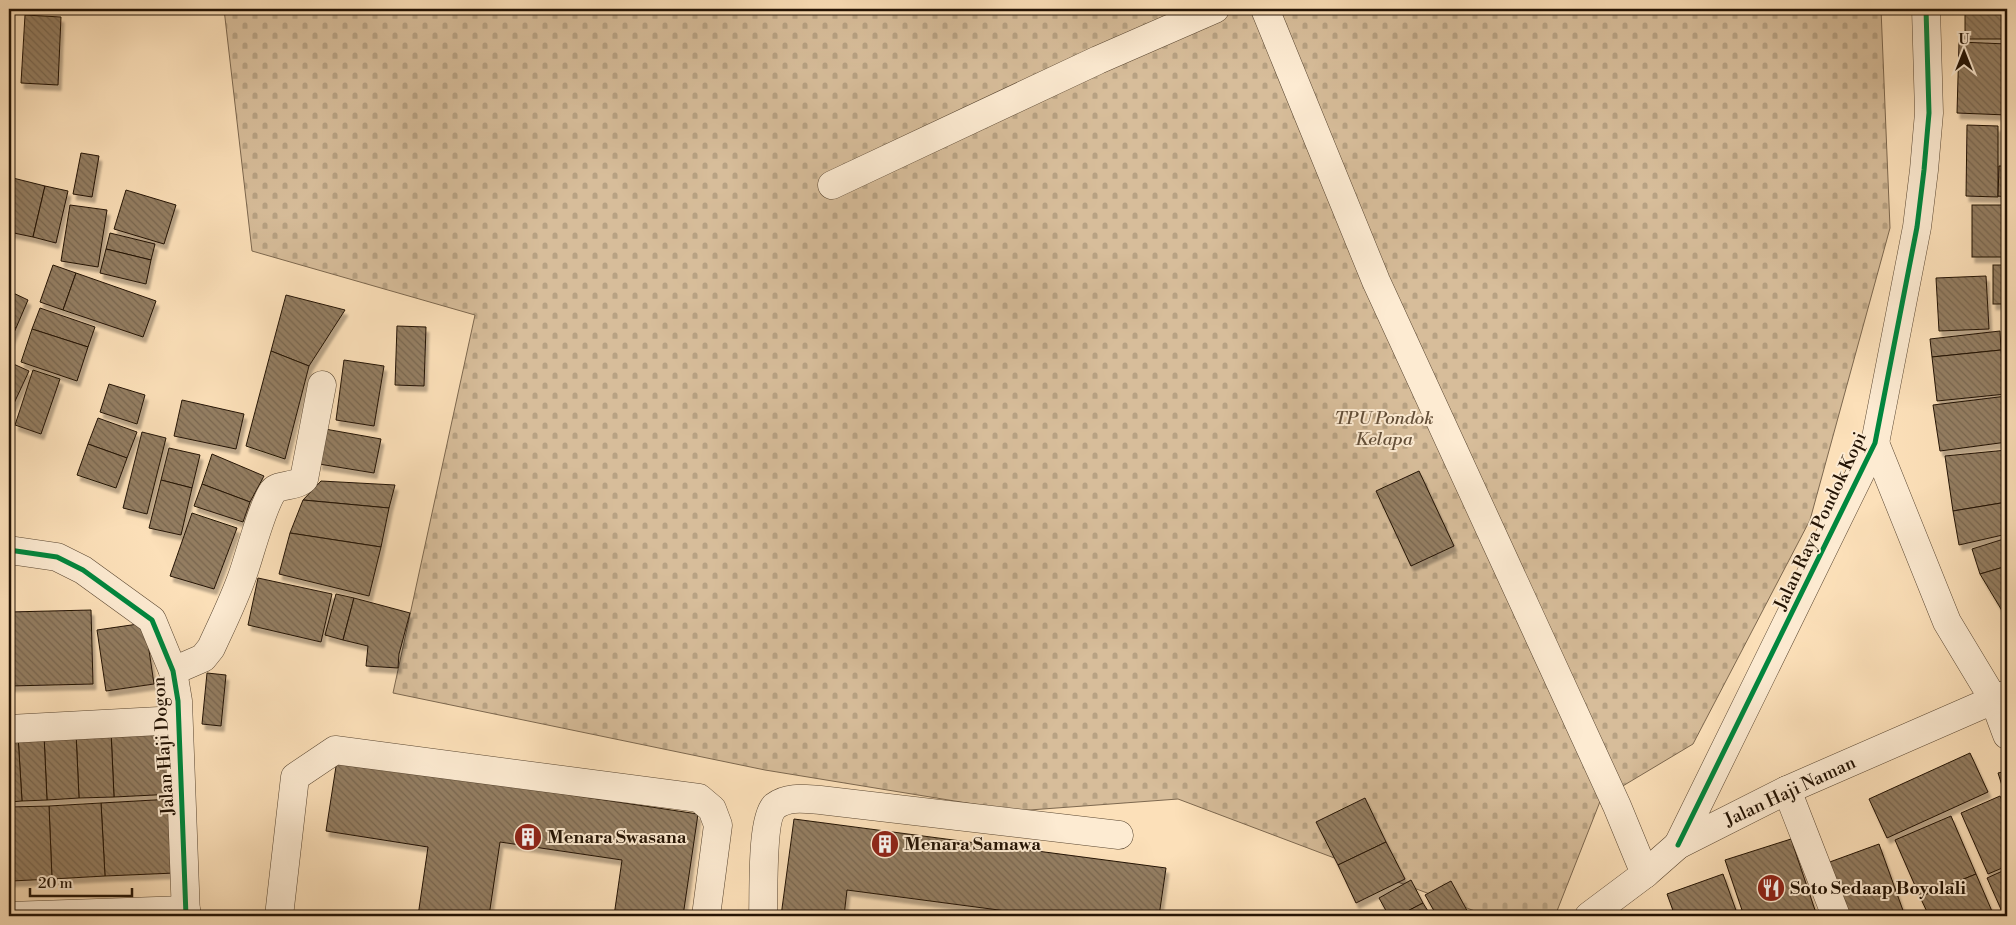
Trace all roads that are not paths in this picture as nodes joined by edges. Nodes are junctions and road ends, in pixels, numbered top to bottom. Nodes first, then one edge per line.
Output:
1 (1215, 9) edge
2 (1264, 9) edge
3 (1926, 9) edge
4 (832, 185) dead end
5 (322, 385) dead end
6 (1875, 443) junction
7 (9, 550) edge
8 (173, 671) junction
9 (2001, 697) edge
10 (178, 720) junction
11 (9, 728) edge
12 (2007, 735) edge
13 (1787, 790) junction
14 (1119, 835) dead end
15 (1678, 844) junction
16 (1645, 874) junction
17 (186, 913) edge
18 (9, 916) edge
19 (279, 916) edge
20 (706, 916) edge
21 (763, 916) edge
22 (1589, 916) edge
23 (1836, 916) edge

1 - 4 street
2 - 16 street
3 - 6 street, Jalan Raya Pondok Kopi
5 - 8 street
6 - 9 street, Jalan Raya Pondok Kopi
6 - 15 street, Jalan Raya Pondok Kopi
7 - 8 street, Jalan Haji Dogon
8 - 10 street, Jalan Haji Dogon
9 - 12 street, Jalan Raya Pondok Kopi
9 - 13 street, Jalan Haji Naman
10 - 11 street
10 - 17 street, Jalan Haji Dogon
13 - 15 street, Jalan Haji Naman
13 - 23 street
14 - 21 street
15 - 16 street, Jalan Haji Naman
16 - 22 street, Jalan Haji Naman
17 - 18 street
19 - 20 street

